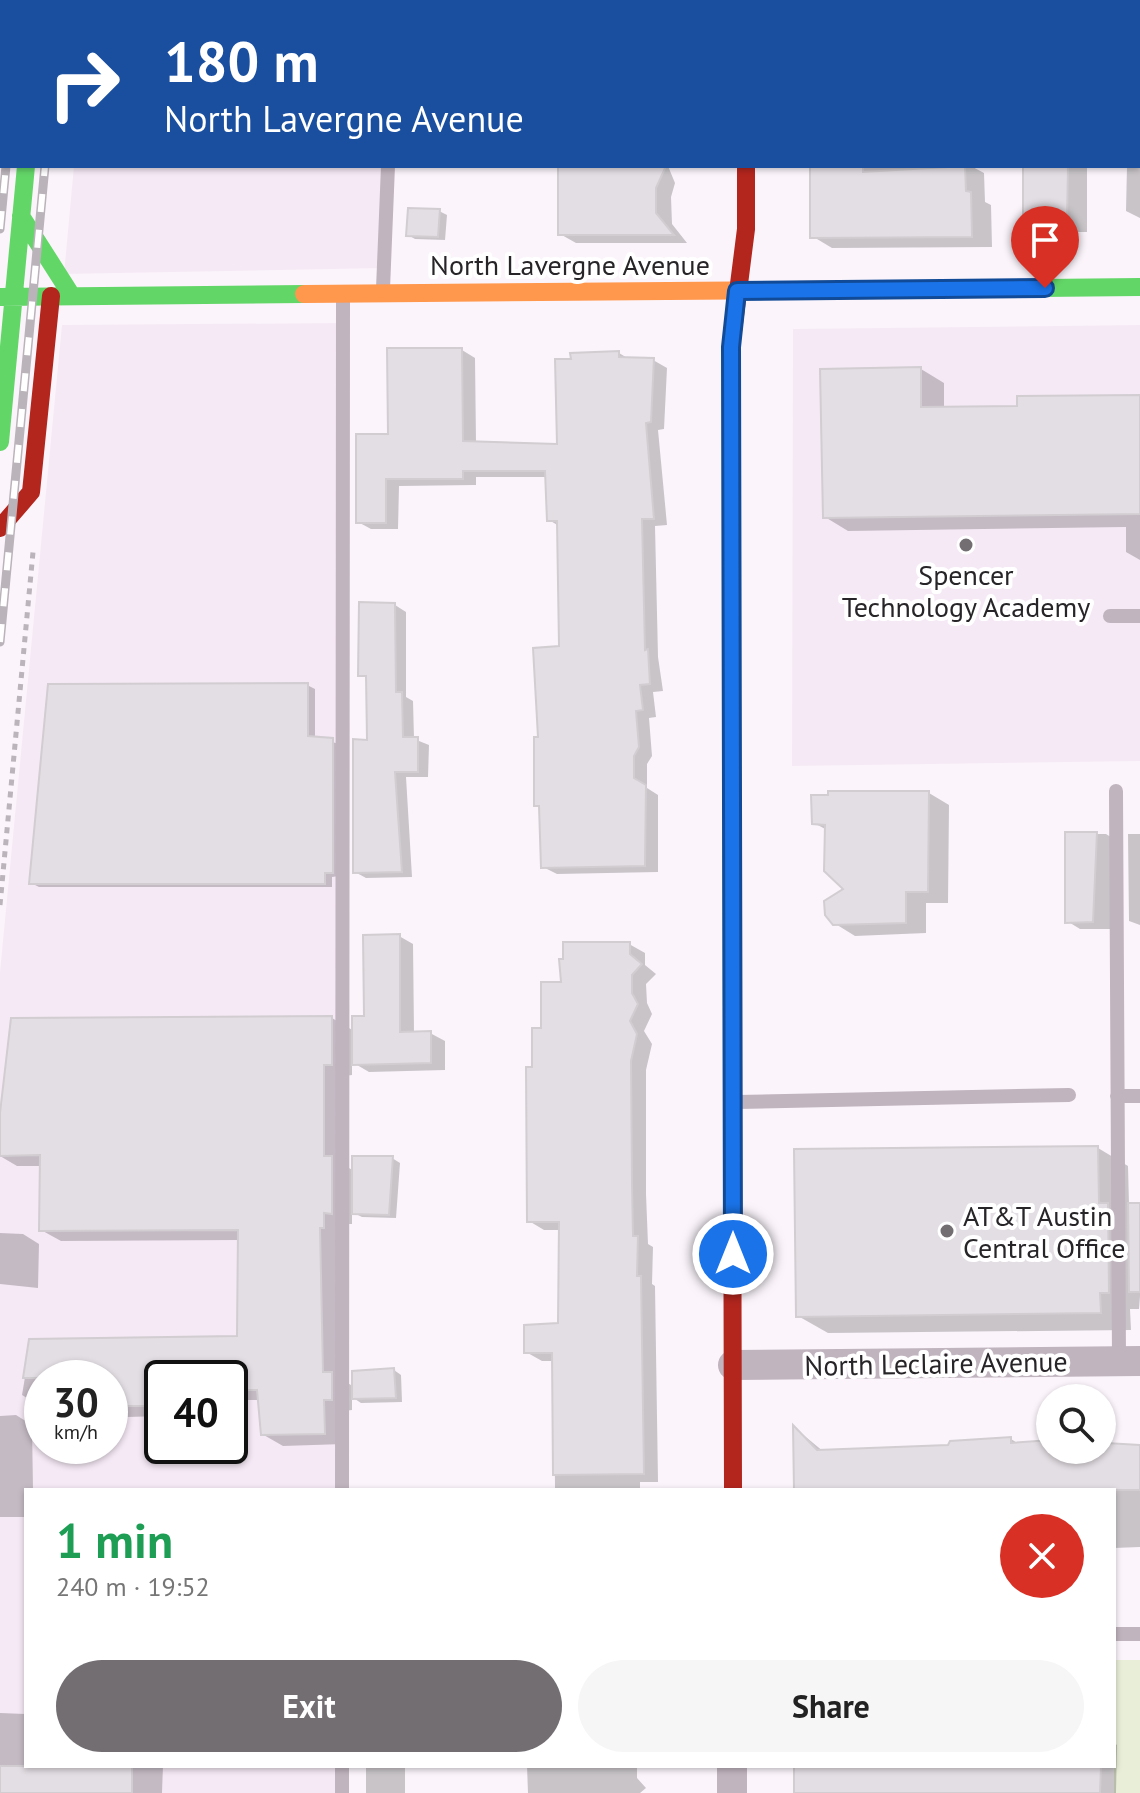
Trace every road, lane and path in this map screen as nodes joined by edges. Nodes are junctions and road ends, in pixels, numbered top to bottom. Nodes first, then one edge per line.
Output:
1 (26, 168) edge
2 (388, 168) edge
3 (746, 168) edge
4 (21, 216) junction
5 (1140, 287) edge
6 (737, 291) junction
7 (344, 294) junction
8 (382, 294) junction
9 (7, 296) edge
10 (51, 296) junction
11 (72, 296) junction
12 (2, 389) edge
13 (0, 442) edge
14 (31, 492) junction
15 (0, 528) edge
16 (1110, 616) dead end
17 (1140, 616) edge
18 (1116, 791) dead end
19 (0, 905) edge
20 (1069, 1095) dead end
21 (1117, 1096) junction
22 (1140, 1096) edge
23 (733, 1102) junction
24 (1129, 1361) edge
25 (733, 1365) junction
26 (342, 1488) edge
27 (733, 1488) edge
28 (1116, 1634) edge
29 (1140, 1634) edge
30 (342, 1768) edge
31 (732, 1768) edge
32 (342, 1793) edge
33 (732, 1793) edge

1 - 4 street
2 - 8 lane
3 - 6 street
4 - 9 street
4 - 11 street
5 - 6 street, North Lavergne Avenue
6 - 8 street, North Lavergne Avenue
6 - 23 street
7 - 8 street, North Lavergne Avenue
7 - 11 street, North Lavergne Avenue
7 - 26 lane
9 - 10 street, North Lavergne Avenue
9 - 12 street
10 - 11 street, North Lavergne Avenue
10 - 14 street
12 - 13 street
14 - 15 street
14 - 19 path
16 - 17 lane
18 - 21 lane
20 - 23 lane
21 - 22 lane
21 - 24 lane
23 - 25 street
24 - 25 street, North Leclaire Avenue
25 - 27 street
28 - 29 lane
30 - 32 lane
31 - 33 street

